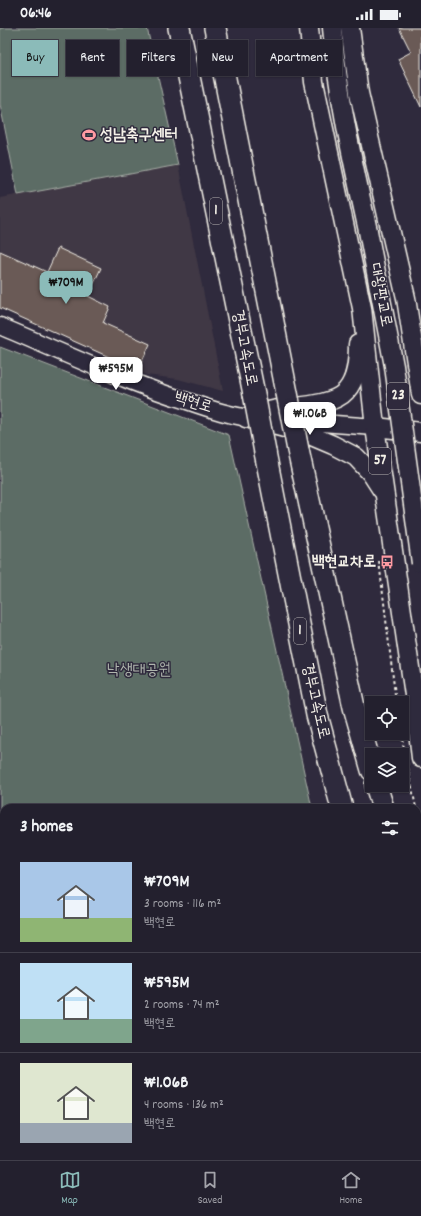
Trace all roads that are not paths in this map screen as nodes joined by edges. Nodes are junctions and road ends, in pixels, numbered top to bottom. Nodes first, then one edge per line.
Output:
1 (179, 28) edge
2 (215, 28) edge
3 (309, 28) edge
4 (332, 28) edge
5 (350, 28) edge
6 (406, 298) junction
7 (362, 308) junction
8 (0, 326) edge
9 (421, 351) edge
10 (421, 395) edge
11 (246, 418) junction
12 (375, 427) junction
13 (421, 432) edge
14 (385, 495) junction
15 (421, 563) edge
16 (366, 748) edge
17 (421, 758) edge
18 (378, 792) edge
19 (341, 804) edge
20 (382, 804) edge

1 - 19 highway, 경부고속도로 / 1, bridge
2 - 16 highway, 경부고속도로, bridge
3 - 7 main road, 대왕판교로
4 - 15 main road, 대왕판교로 / 23, bridge
5 - 6 main road, 대왕판교로
6 - 9 main road
6 - 10 main road, 대왕판교로 / 23
7 - 11 main road
7 - 12 main road, 대왕판교로
8 - 11 main road, 백현로
11 - 12 main road, 백현로
11 - 14 main road
12 - 13 main road, 57
12 - 14 main road, 대왕판교로 / 57
14 - 17 main road, 57
18 - 20 highway

